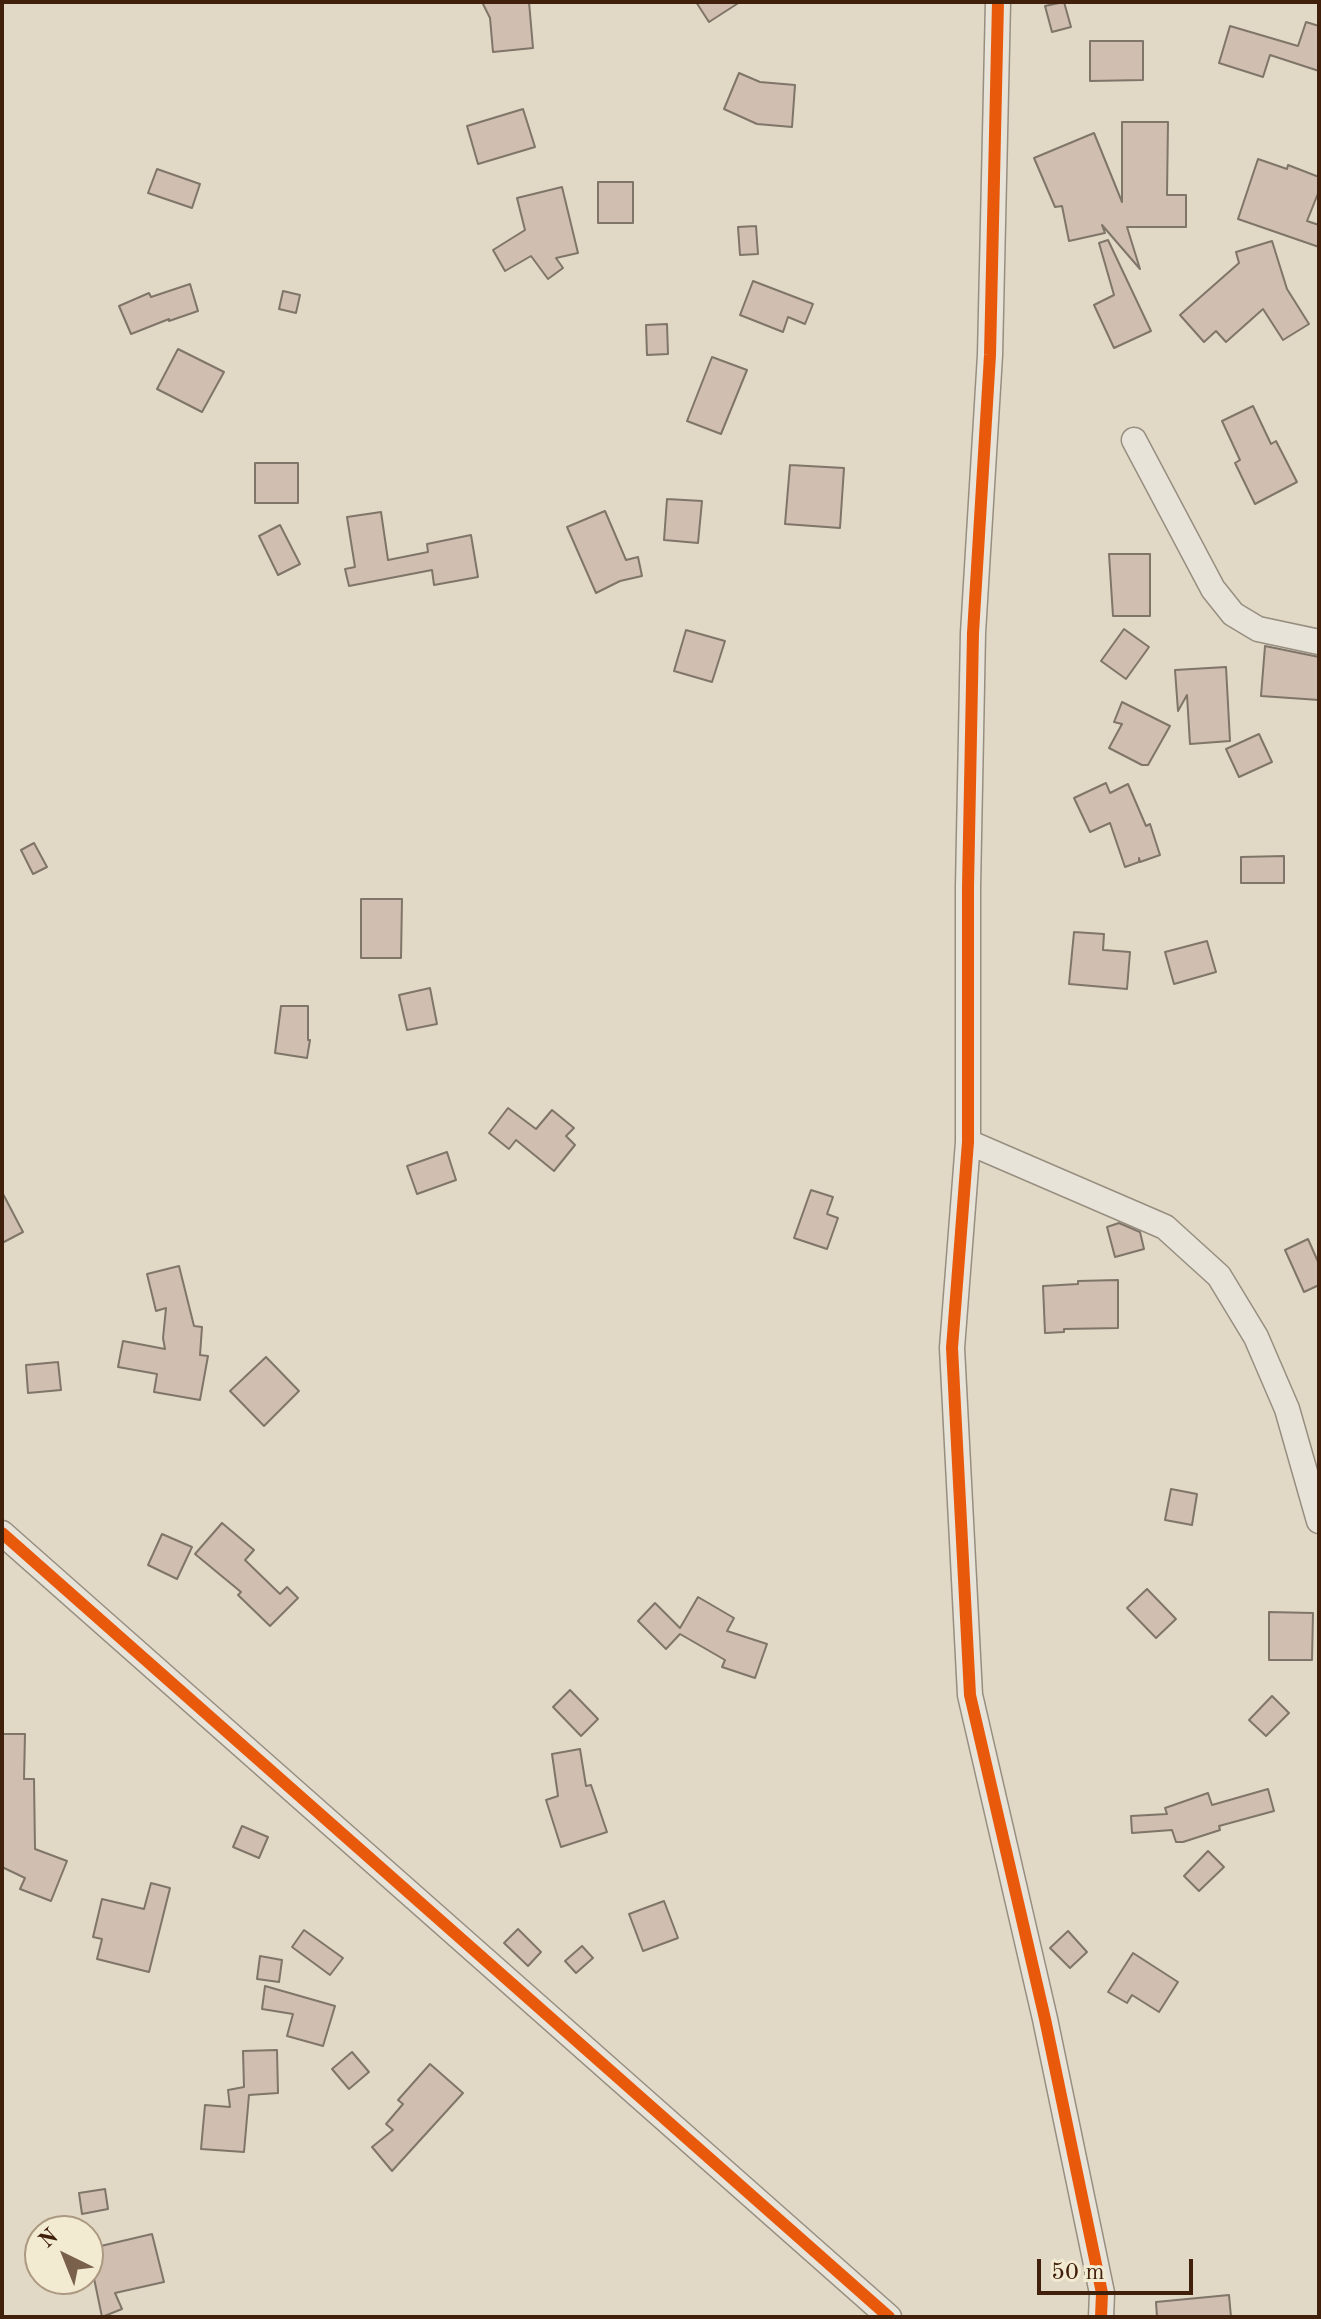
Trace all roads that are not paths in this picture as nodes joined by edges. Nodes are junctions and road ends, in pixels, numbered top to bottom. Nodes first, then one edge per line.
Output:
1 (998, 2) edge
2 (1134, 440) dead end
3 (1319, 642) edge
4 (968, 1142) junction
5 (1319, 1521) edge
6 (2, 1533) edge
7 (889, 2317) edge
8 (1101, 2317) edge

1 - 4 street
2 - 3 street
4 - 5 street
4 - 8 street
6 - 7 street

